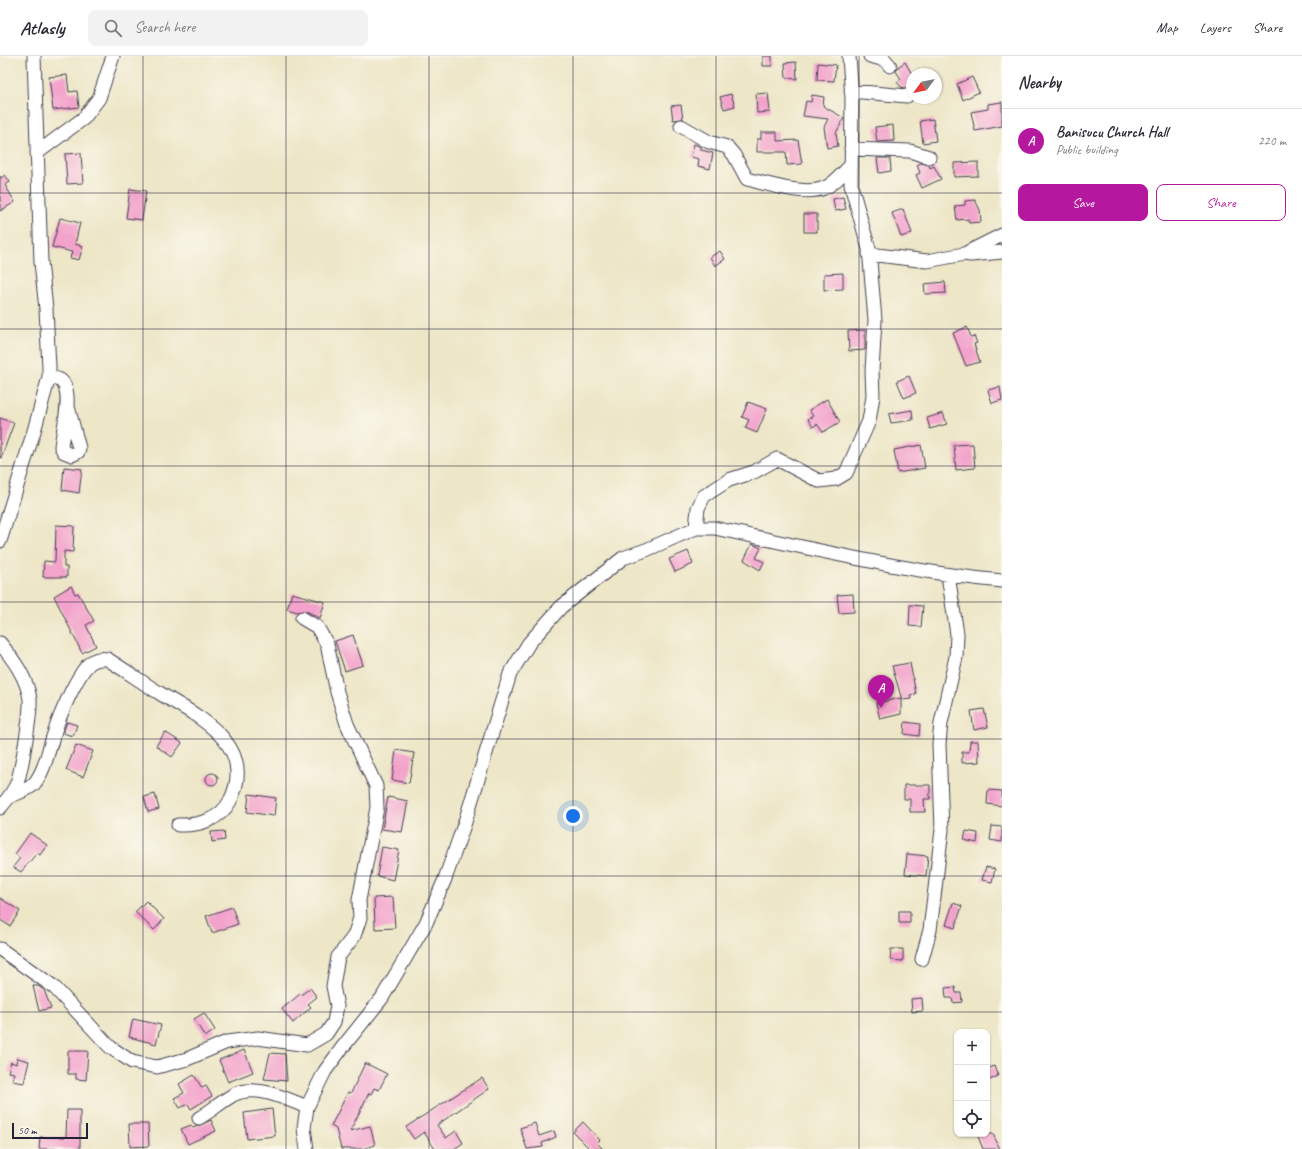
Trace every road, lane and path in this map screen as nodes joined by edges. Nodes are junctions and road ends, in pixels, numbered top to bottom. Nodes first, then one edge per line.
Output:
1 (34, 56) edge
2 (113, 56) edge
3 (849, 56) edge
4 (870, 56) edge
5 (890, 66) dead end
6 (851, 91) junction
7 (906, 96) edge
8 (681, 126) dead end
9 (851, 149) junction
10 (37, 153) junction
11 (929, 156) dead end
12 (850, 166) junction
13 (1002, 234) edge
14 (1002, 252) edge
15 (869, 254) junction
16 (964, 254) junction
17 (48, 377) junction
18 (68, 407) dead end
19 (696, 528) junction
20 (0, 541) edge
21 (948, 575) junction
22 (1002, 581) edge
23 (302, 618) dead end
24 (0, 643) edge
25 (11, 796) junction
26 (0, 808) edge
27 (178, 825) dead end
28 (0, 949) edge
29 (922, 960) dead end
30 (307, 1107) junction
31 (199, 1118) dead end
32 (307, 1149) edge

1 - 10 street
2 - 10 street
3 - 6 street
4 - 5 street
6 - 7 street
6 - 9 street
8 - 12 street
9 - 11 street
9 - 12 street
10 - 17 street
12 - 15 street
13 - 16 street
14 - 16 street
15 - 16 street
15 - 19 street
17 - 18 street
17 - 20 street
19 - 21 street
19 - 30 street
21 - 22 street
21 - 29 street
23 - 28 street
24 - 25 street
25 - 26 street
25 - 27 street
30 - 31 street
30 - 32 street

